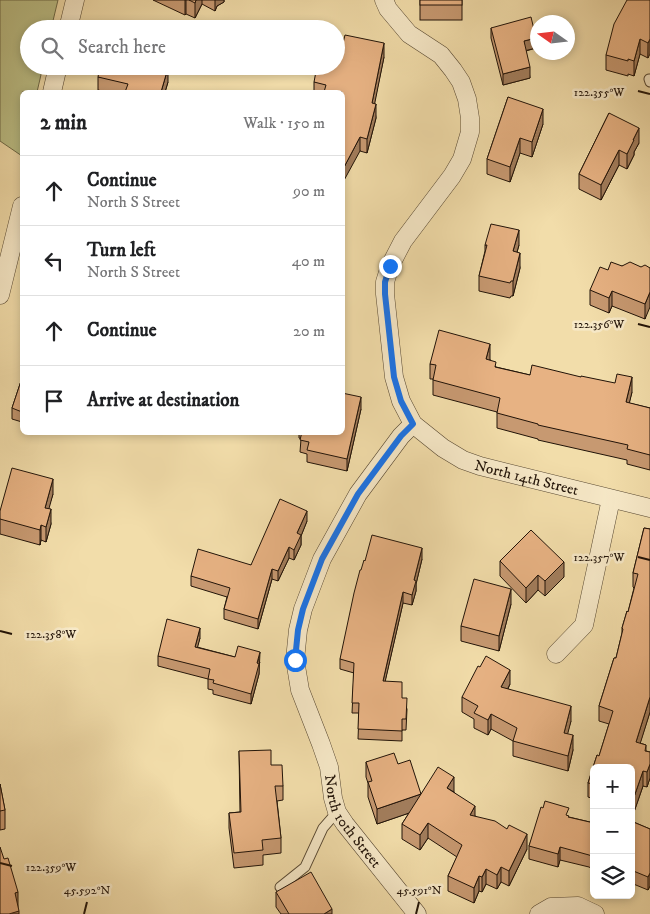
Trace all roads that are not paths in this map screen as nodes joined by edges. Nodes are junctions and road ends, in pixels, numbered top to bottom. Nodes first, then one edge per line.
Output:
1 (75, 0) edge
2 (384, 0) edge
3 (70, 20) edge
4 (56, 75) edge
5 (52, 90) edge
6 (20, 214) edge
7 (0, 295) edge
8 (413, 424) junction
9 (611, 499) junction
10 (650, 508) edge
11 (556, 654) dead end
12 (337, 812) junction
13 (280, 887) edge
14 (417, 914) edge
15 (539, 914) edge
16 (595, 914) edge

1 - 3 street
2 - 8 street
4 - 5 street
6 - 7 street
8 - 9 street, North 14th Street
8 - 12 street, North 10th Street
9 - 10 street, North 14th Street
9 - 11 street
12 - 13 lane
12 - 14 street, North 10th Street
15 - 16 street

